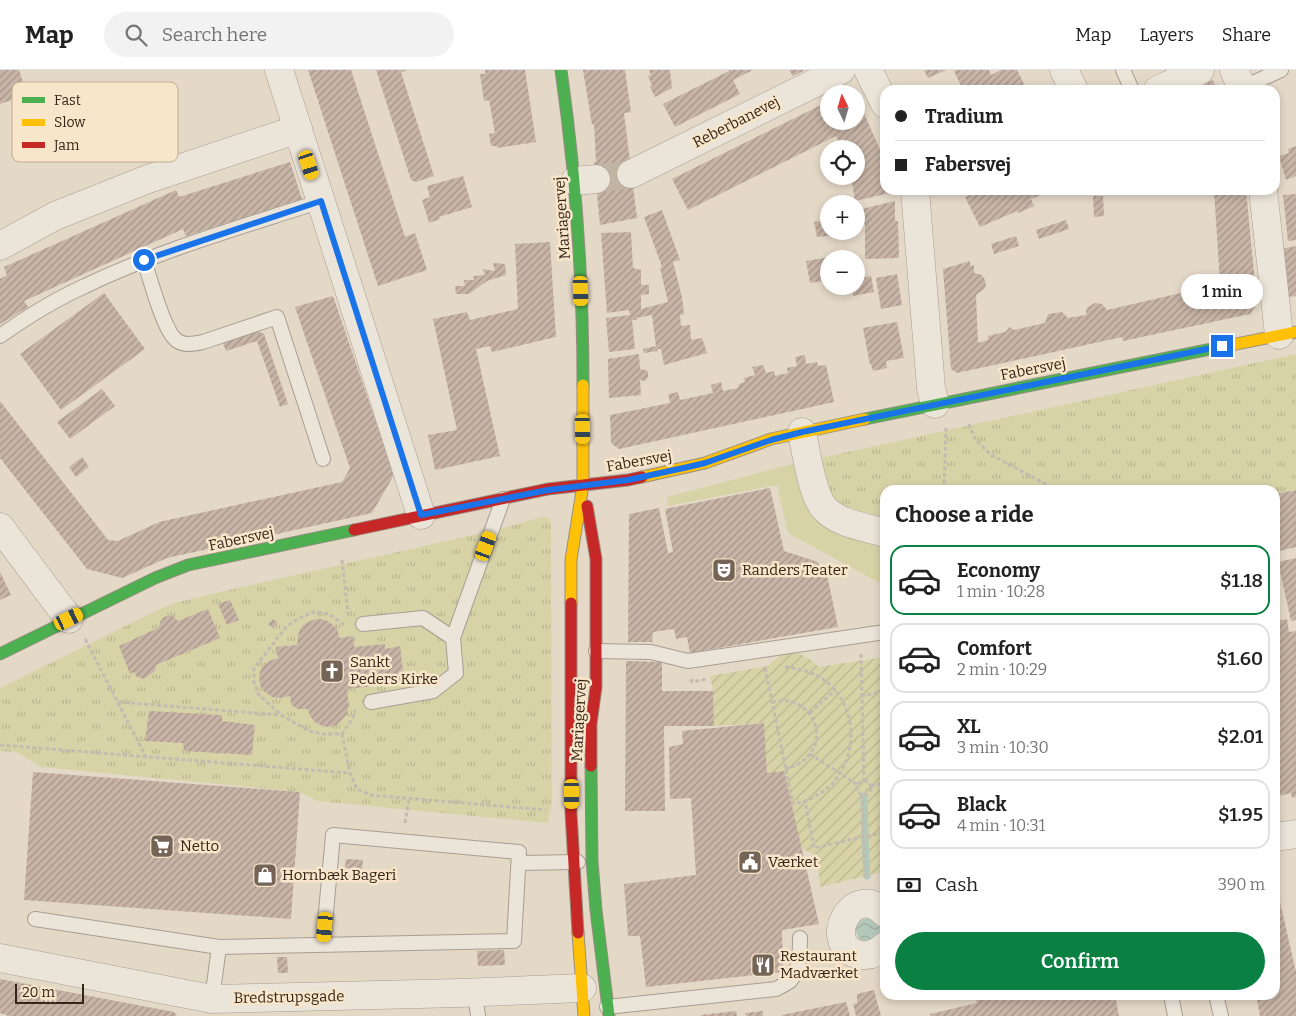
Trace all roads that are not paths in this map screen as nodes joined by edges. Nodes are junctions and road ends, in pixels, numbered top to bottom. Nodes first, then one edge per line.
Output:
1 (279, 70) edge
2 (561, 70) edge
3 (841, 70) edge
4 (868, 70) edge
5 (1064, 70) edge
6 (1122, 70) edge
7 (1200, 70) edge
8 (1281, 70) edge
9 (1240, 83) edge
10 (1072, 85) edge
11 (1130, 85) edge
12 (1168, 85) edge
13 (880, 94) edge
14 (298, 129) junction
15 (632, 174) tunnel mouth
16 (921, 195) edge
17 (1263, 195) edge
18 (321, 201) junction
19 (0, 246) edge
20 (144, 260) junction
21 (1287, 333) edge
22 (0, 336) edge
23 (938, 404) junction
24 (802, 432) junction
25 (323, 459) dead end
26 (583, 485) junction
27 (503, 499) junction
28 (421, 515) junction
29 (0, 527) edge
30 (880, 531) edge
31 (69, 619) junction
32 (356, 627) road end
33 (880, 633) edge
34 (452, 638) junction
35 (596, 651) junction
36 (0, 654) edge
37 (372, 702) road end
38 (1296, 834) edge
39 (1280, 836) edge
40 (592, 861) junction
41 (573, 862) junction
42 (519, 863) junction
43 (876, 908) edge
44 (35, 919) dead end
45 (800, 938) dead end
46 (323, 945) junction
47 (219, 947) junction
48 (880, 951) edge
49 (0, 958) edge
50 (582, 988) junction
51 (1171, 1000) edge
52 (1217, 1000) edge
53 (477, 1004) edge
54 (209, 1008) edge
55 (608, 1012) edge
56 (584, 1016) edge
57 (1175, 1016) edge
58 (1221, 1016) edge

1 - 14 street
2 - 26 street, Mariagervej
3 - 15 street, Reberbanevej
4 - 13 street
5 - 10 street
6 - 11 lane
7 - 12 street
8 - 9 lane
14 - 18 street
14 - 19 street
16 - 23 street
17 - 21 street
18 - 20 lane
18 - 28 street
20 - 22 lane
20 - 25 lane
21 - 23 street, Fabersvej
23 - 24 street, Fabersvej
24 - 26 street, Fabersvej
24 - 30 street
26 - 27 street, Fabersvej
26 - 35 street, Mariagervej
26 - 41 street, Mariagervej
27 - 28 street, Fabersvej
27 - 34 lane
28 - 31 street, Fabersvej
29 - 31 street
31 - 36 street, Fabersvej
32 - 34 lane
33 - 35 lane
34 - 37 lane
35 - 40 street, Mariagervej
38 - 39 street
40 - 41 lane
40 - 55 street, Mariagervej
41 - 42 lane
41 - 50 street, Mariagervej
42 - 46 lane
42 - 46 lane
43 - 48 street
44 - 47 lane
45 - 55 lane
46 - 47 lane
47 - 54 lane
49 - 54 street, Bredstrupsgade
50 - 53 street, Bredstrupsgade
50 - 56 street, Mariagervej
51 - 57 lane
52 - 58 lane
53 - 54 street, Bredstrupsgade

